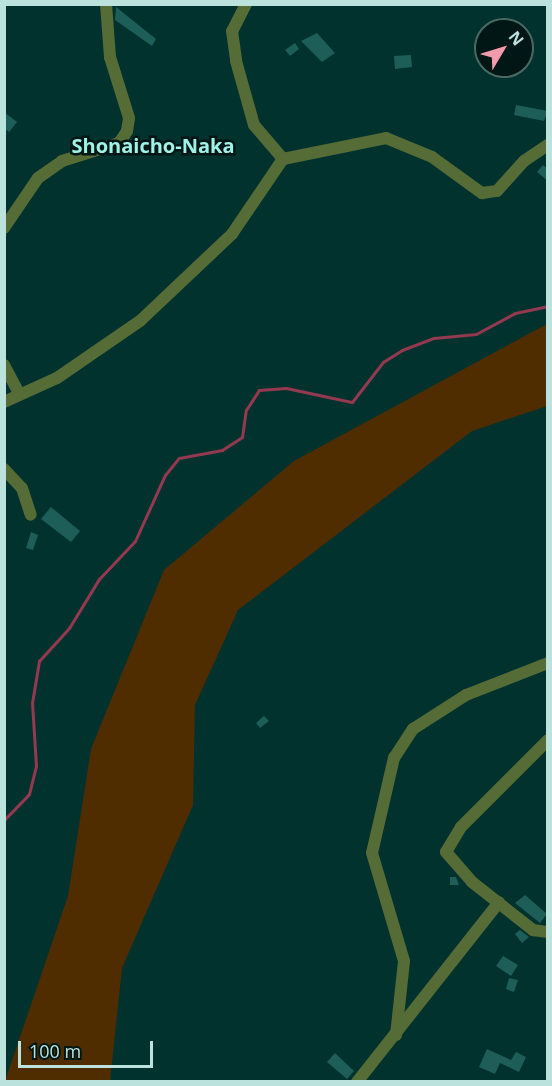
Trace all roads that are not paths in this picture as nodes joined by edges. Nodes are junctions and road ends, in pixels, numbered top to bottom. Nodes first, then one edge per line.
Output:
1 (106, 4) edge
2 (246, 4) edge
3 (548, 145) edge
4 (283, 159) junction
5 (4, 228) edge
6 (4, 365) edge
7 (19, 393) junction
8 (4, 402) edge
9 (4, 469) edge
10 (31, 515) dead end
11 (548, 663) edge
12 (548, 740) edge
13 (500, 902) junction
14 (548, 932) edge
15 (396, 1035) junction
16 (357, 1082) edge

1 - 5 street
2 - 4 street
3 - 4 street
4 - 7 street
6 - 7 street
7 - 8 street
9 - 10 street
11 - 15 street
12 - 13 street
13 - 14 street
13 - 15 street
15 - 16 street

